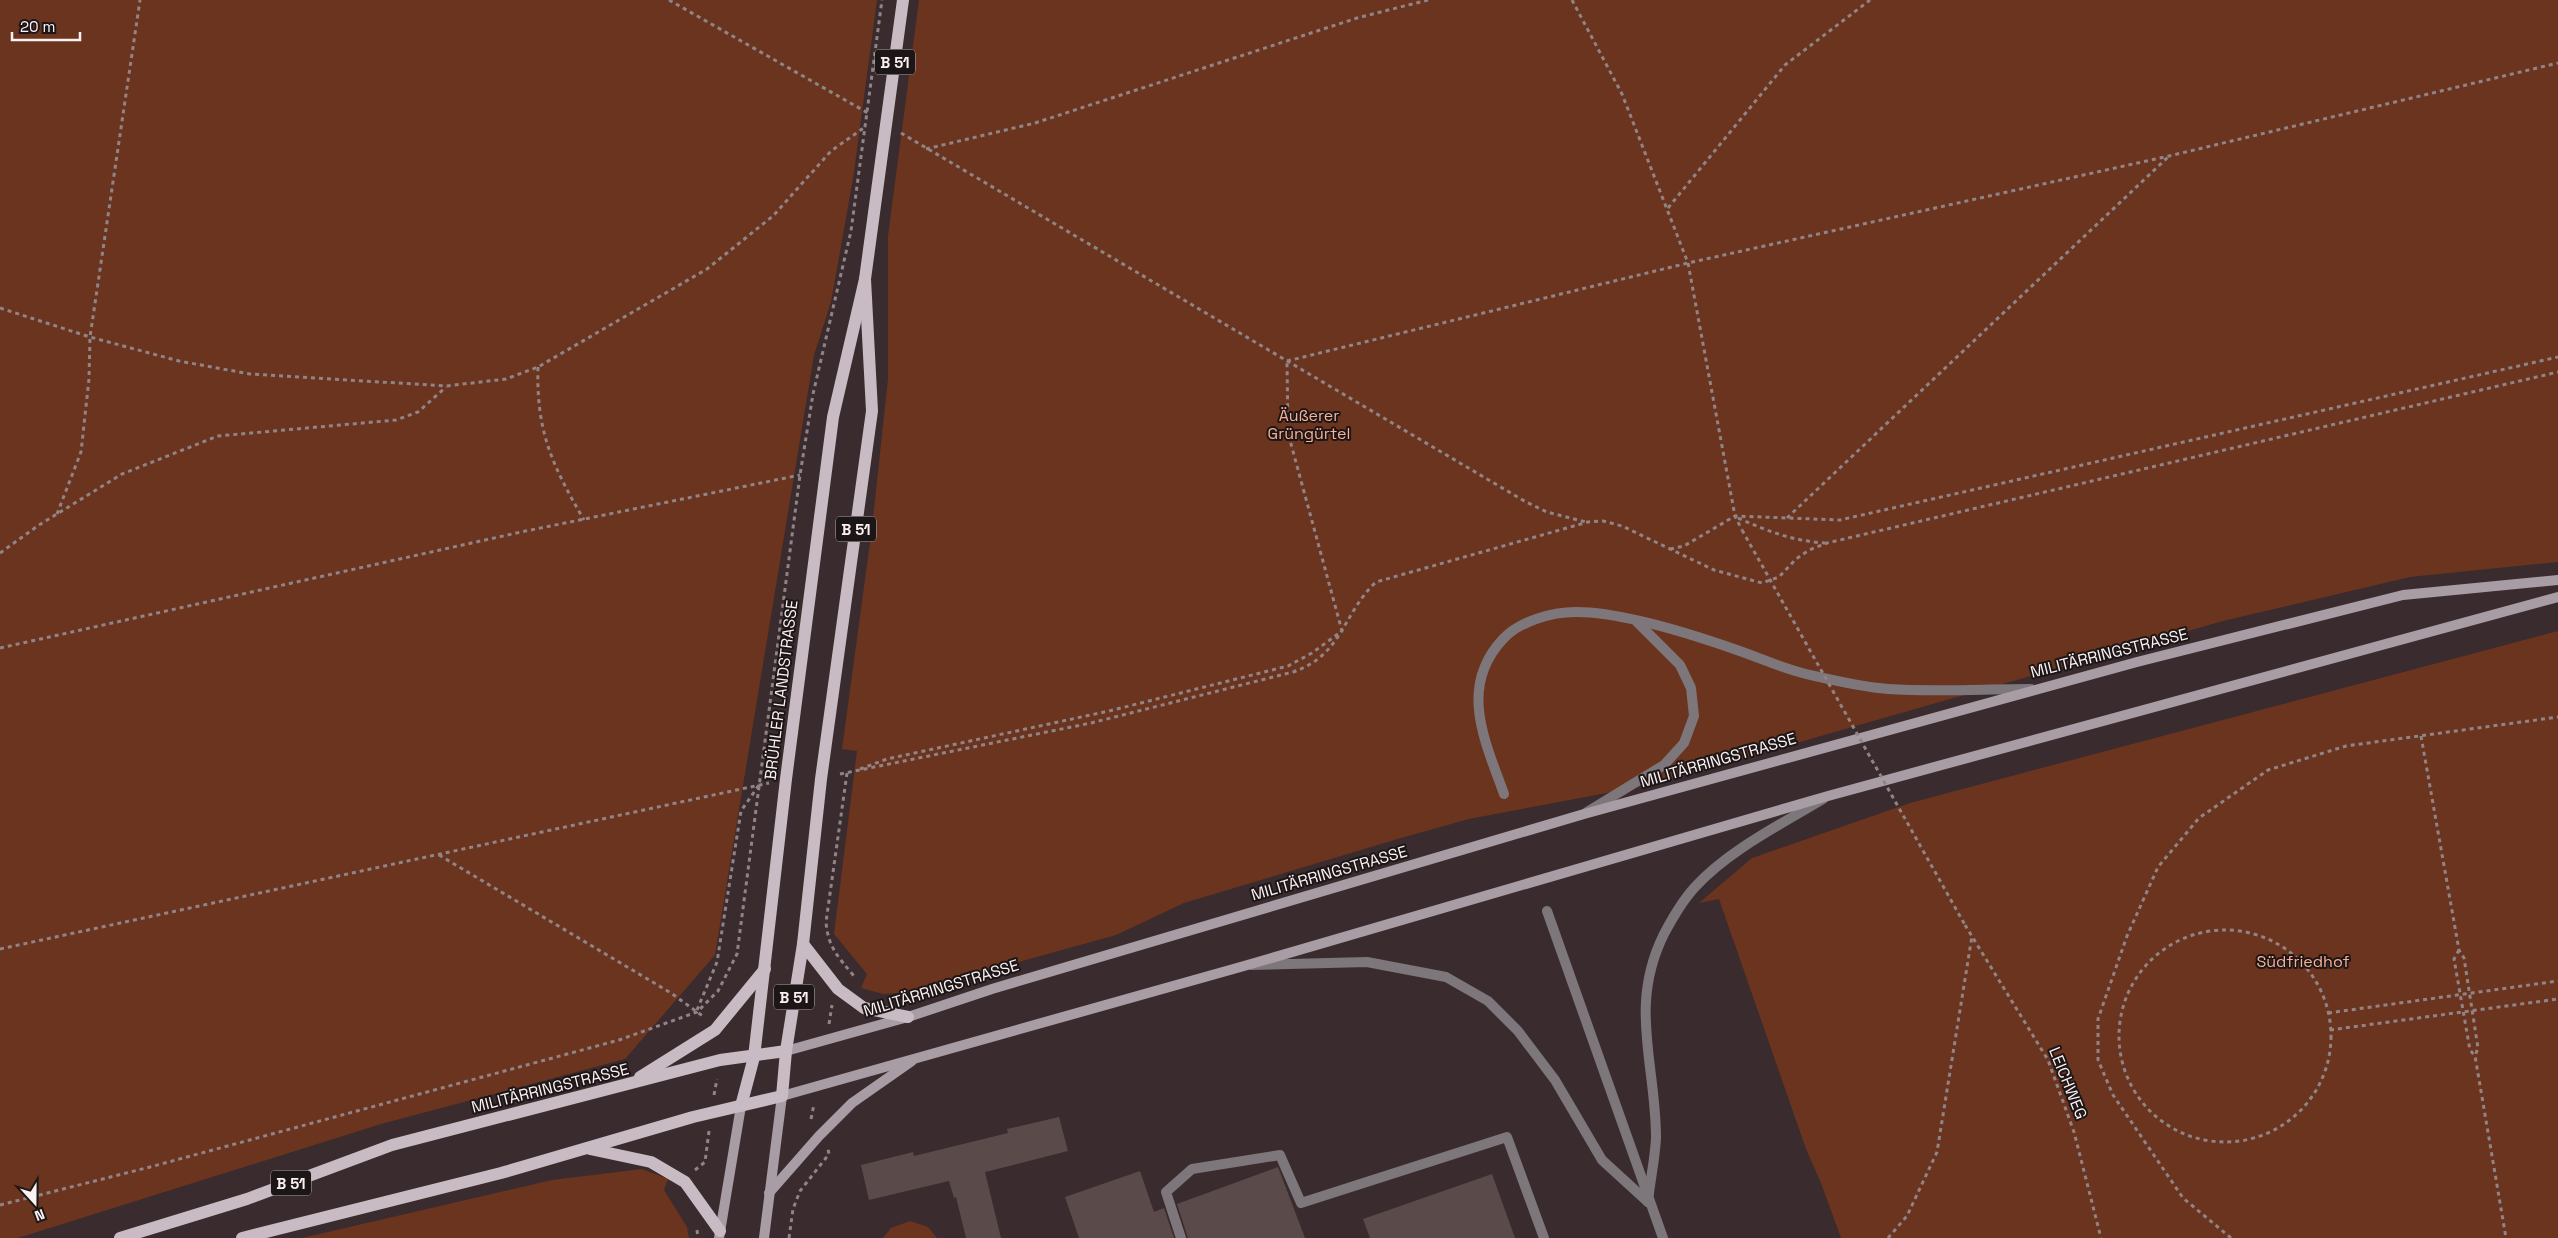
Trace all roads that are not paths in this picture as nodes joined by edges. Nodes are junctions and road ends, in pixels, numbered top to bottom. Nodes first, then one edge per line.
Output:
1 (903, 0) edge
2 (865, 279) junction
3 (2558, 580) edge
4 (2558, 597) edge
5 (1637, 621) junction
6 (2032, 689) junction
7 (1504, 794) dead end
8 (1828, 796) junction
9 (1584, 814) junction
10 (1547, 911) dead end
11 (803, 944) junction
12 (1244, 966) junction
13 (765, 969) junction
14 (908, 1017) junction
15 (786, 1051) junction
16 (919, 1056) junction
17 (754, 1057) junction
18 (629, 1084) junction
19 (782, 1096) junction
20 (741, 1106) junction
21 (588, 1148) junction
22 (769, 1194) junction
23 (1648, 1202) junction
24 (719, 1235) edge
25 (120, 1238) edge
26 (242, 1238) edge
27 (764, 1238) edge
28 (1181, 1238) edge
29 (1544, 1238) edge
30 (1663, 1238) edge

1 - 2 main road, BRÜHLER LANDSTRASSE / B 51
2 - 11 main road, BRÜHLER LANDSTRASSE / B 51
2 - 13 main road, BRÜHLER LANDSTRASSE / B 51
3 - 6 main road, MILITÄRRINGSTRASSE
4 - 8 main road
5 - 6 lane
5 - 7 lane
5 - 9 lane
6 - 9 main road, MILITÄRRINGSTRASSE
8 - 12 main road
8 - 23 lane
9 - 14 main road, MILITÄRRINGSTRASSE
10 - 23 lane
11 - 14 main road, B 51
11 - 15 main road, BRÜHLER LANDSTRASSE / B 51
12 - 16 main road
12 - 23 lane
13 - 17 main road, BRÜHLER LANDSTRASSE / B 51
13 - 18 main road, B 51
14 - 15 main road, MILITÄRRINGSTRASSE
15 - 17 main road, MILITÄRRINGSTRASSE / B 51
15 - 19 main road, BRÜHLER LANDSTRASSE / B 51
16 - 19 main road
16 - 22 main road
17 - 18 main road, MILITÄRRINGSTRASSE / B 51
17 - 20 main road, BRÜHLER LANDSTRASSE / B 51
18 - 25 main road, MILITÄRRINGSTRASSE / B 51
19 - 20 main road
19 - 22 main road
20 - 21 main road
20 - 24 main road
21 - 24 main road
21 - 26 main road
22 - 27 main road
23 - 30 lane
28 - 29 lane

